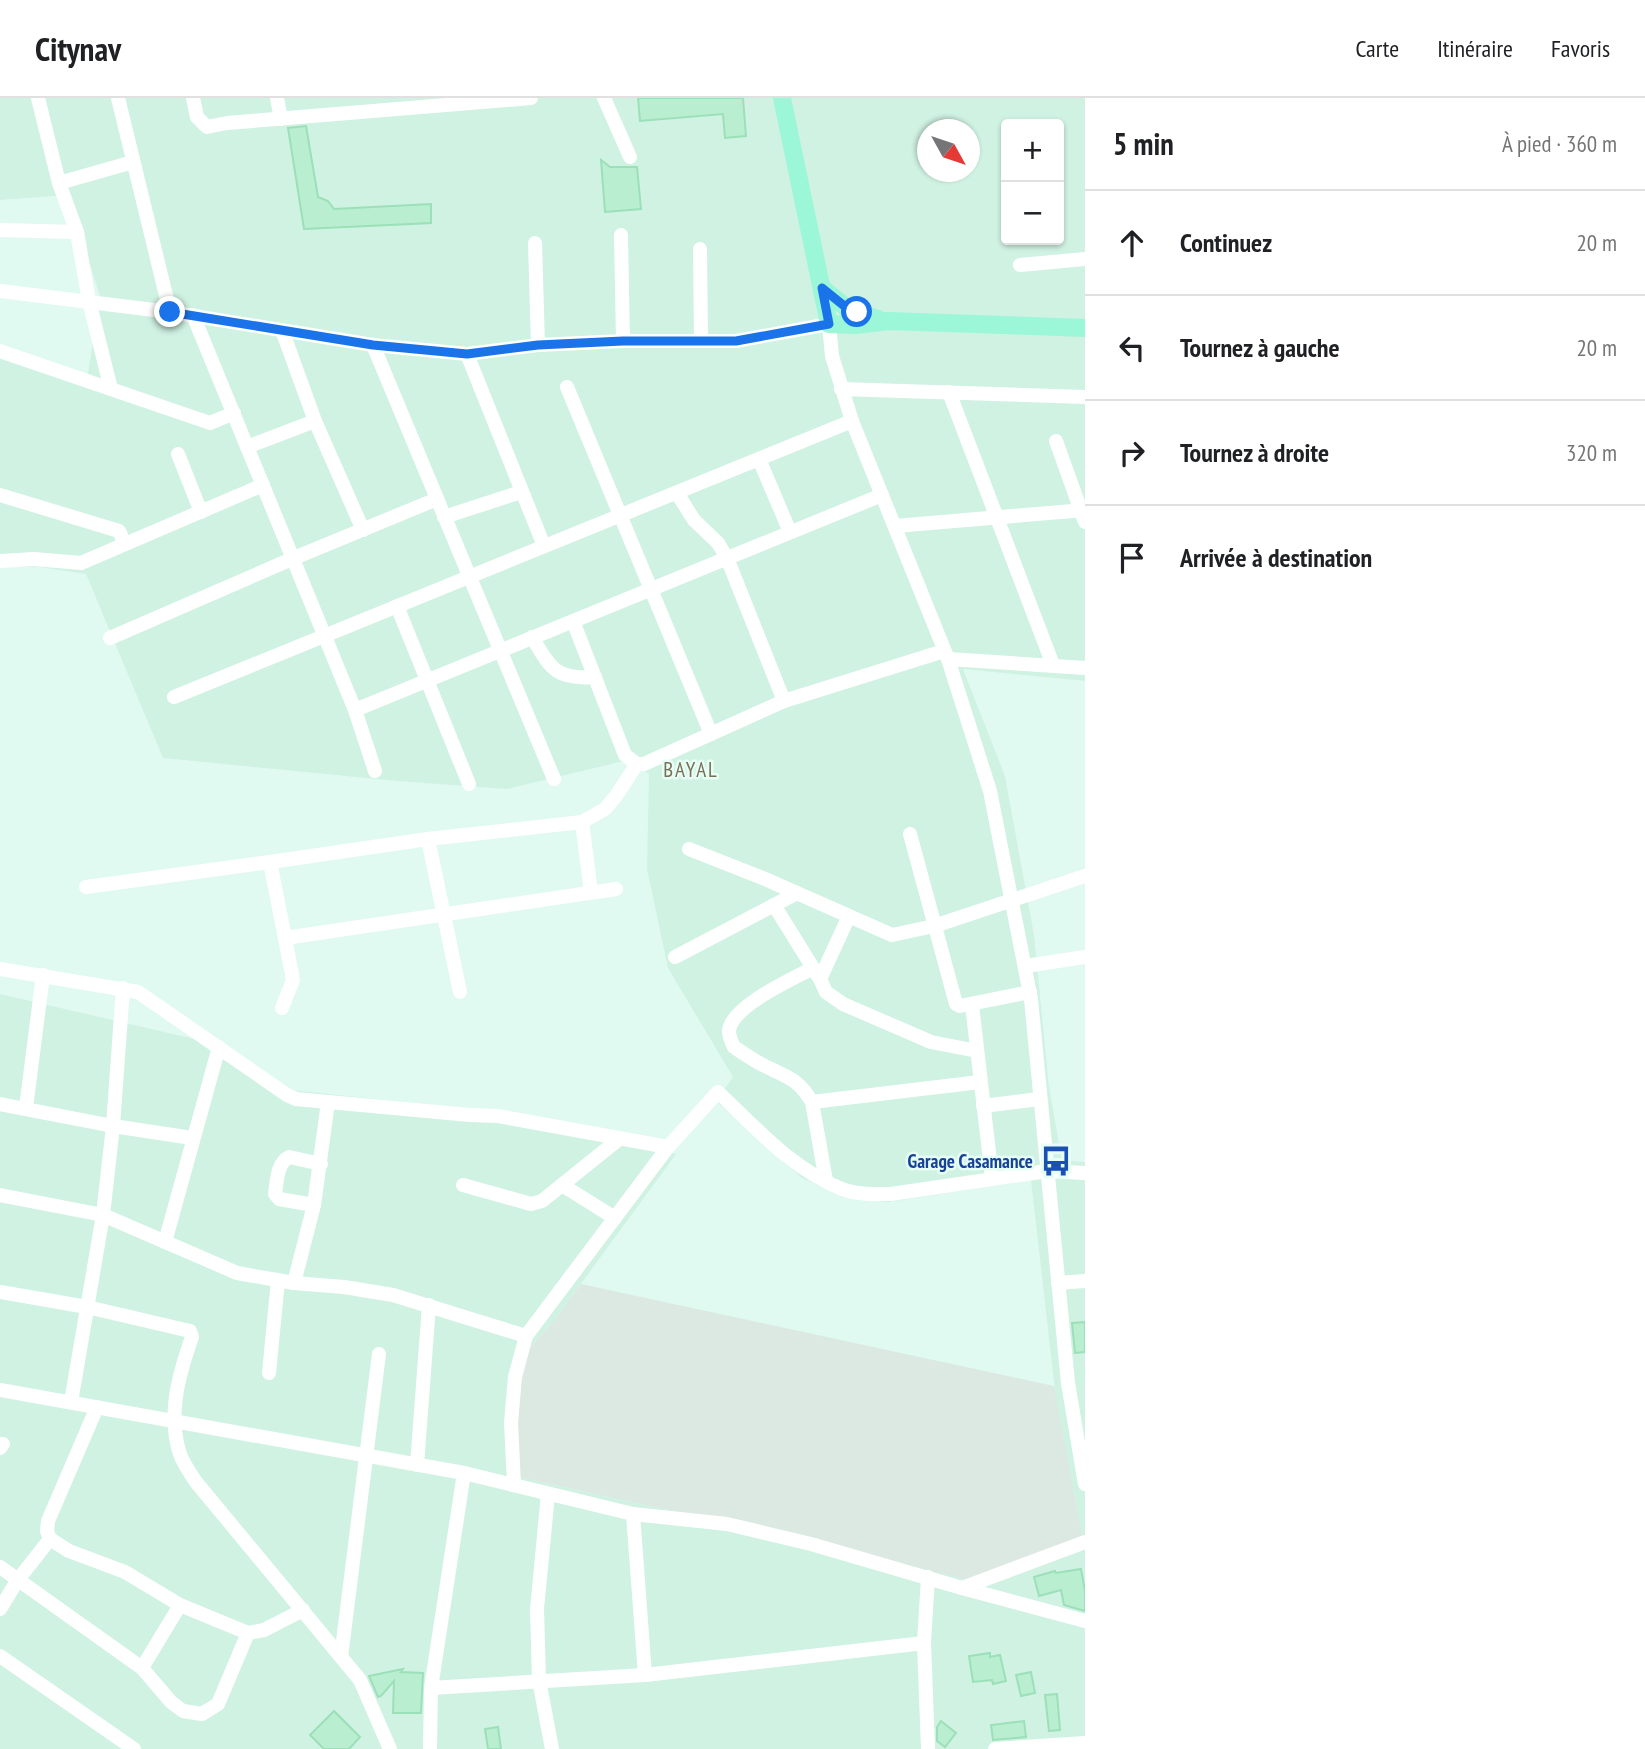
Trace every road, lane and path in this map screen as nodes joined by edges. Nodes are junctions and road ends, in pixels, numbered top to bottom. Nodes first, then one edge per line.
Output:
1 (38, 98) edge
2 (118, 98) edge
3 (193, 98) edge
4 (276, 98) edge
5 (531, 98) edge
6 (604, 98) edge
7 (782, 98) edge
8 (455, 101) edge
9 (373, 104) edge
10 (281, 119) junction
11 (630, 156) dead end
12 (133, 162) junction
13 (59, 183) junction
14 (0, 230) edge
15 (77, 232) junction
16 (621, 235) dead end
17 (535, 243) dead end
18 (701, 249) dead end
19 (1085, 259) edge
20 (1020, 265) dead end
21 (822, 288) junction
22 (0, 291) edge
23 (89, 301) junction
24 (170, 312) junction
25 (193, 316) junction
26 (888, 321) junction
27 (829, 324) junction
28 (1085, 328) edge
29 (282, 330) junction
30 (623, 341) junction
31 (701, 341) junction
32 (373, 345) junction
33 (538, 345) junction
34 (0, 351) edge
35 (467, 354) junction
36 (567, 387) dead end
37 (111, 389) junction
38 (841, 389) junction
39 (949, 392) junction
40 (1085, 397) edge
41 (233, 413) junction
42 (315, 421) junction
43 (852, 421) junction
44 (1056, 441) dead end
45 (247, 447) junction
46 (178, 454) dead end
47 (759, 459) junction
48 (263, 485) junction
49 (521, 492) junction
50 (677, 493) junction
51 (0, 495) edge
52 (882, 495) junction
53 (437, 499) junction
54 (201, 512) junction
55 (1084, 514) edge
56 (621, 515) junction
57 (444, 517) junction
58 (998, 517) junction
59 (895, 526) junction
60 (363, 530) junction
61 (790, 532) junction
62 (125, 544) junction
63 (544, 546) junction
64 (294, 558) junction
65 (727, 558) junction
66 (0, 561) edge
67 (469, 577) junction
68 (651, 589) junction
69 (397, 606) junction
70 (573, 621) junction
71 (325, 635) junction
72 (532, 637) junction
73 (110, 638) dead end
74 (500, 650) junction
75 (946, 655) junction
76 (1053, 665) junction
77 (1085, 668) edge
78 (595, 677) junction
79 (427, 680) junction
80 (174, 696) dead end
81 (784, 701) junction
82 (355, 710) junction
83 (711, 734) junction
84 (637, 764) junction
85 (375, 771) dead end
86 (554, 779) dead end
87 (469, 784) dead end
88 (582, 822) junction
89 (910, 834) dead end
90 (428, 839) junction
91 (689, 849) dead end
92 (270, 862) junction
93 (1085, 876) edge
94 (86, 887) dead end
95 (616, 889) dead end
96 (591, 892) junction
97 (797, 893) junction
98 (1011, 900) junction
99 (774, 905) junction
100 (443, 914) junction
101 (849, 916) junction
102 (934, 926) junction
103 (285, 938) junction
104 (675, 957) dead end
105 (1085, 957) edge
106 (1026, 966) junction
107 (0, 969) edge
108 (816, 974) junction
109 (43, 975) junction
110 (123, 988) junction
111 (460, 992) dead end
112 (1030, 992) junction
113 (972, 1006) junction
114 (282, 1008) dead end
115 (219, 1048) junction
116 (977, 1051) junction
117 (980, 1082) junction
118 (1039, 1099) junction
119 (328, 1102) junction
120 (813, 1102) junction
121 (0, 1104) edge
122 (983, 1107) junction
123 (26, 1108) junction
124 (113, 1126) junction
125 (192, 1138) junction
126 (619, 1139) junction
127 (668, 1147) junction
128 (321, 1164) junction
129 (1047, 1171) junction
130 (1085, 1173) edge
131 (992, 1178) junction
132 (826, 1181) junction
133 (463, 1185) dead end
134 (562, 1185) junction
135 (0, 1195) edge
136 (314, 1205) junction
137 (103, 1215) junction
138 (615, 1218) junction
139 (164, 1242) junction
140 (278, 1280) junction
141 (1085, 1281) edge
142 (293, 1283) junction
143 (1058, 1283) junction
144 (0, 1292) edge
145 (429, 1304) junction
146 (87, 1307) junction
147 (526, 1336) junction
148 (379, 1353) dead end
149 (269, 1373) dead end
150 (0, 1390) edge
151 (71, 1402) junction
152 (97, 1407) junction
153 (173, 1420) junction
154 (1082, 1451) edge
155 (366, 1456) junction
156 (417, 1465) junction
157 (464, 1473) junction
158 (1085, 1483) edge
159 (514, 1484) junction
160 (548, 1494) junction
161 (633, 1514) junction
162 (50, 1538) junction
163 (1085, 1542) edge
164 (0, 1567) edge
165 (928, 1577) junction
166 (17, 1581) junction
167 (962, 1588) junction
168 (180, 1605) junction
169 (0, 1609) edge
170 (303, 1610) junction
171 (1085, 1621) edge
172 (248, 1633) junction
173 (924, 1643) junction
174 (0, 1656) edge
175 (341, 1657) junction
176 (142, 1668) junction
177 (645, 1675) junction
178 (539, 1680) junction
179 (431, 1688) junction
180 (1085, 1743) edge
181 (134, 1749) edge
182 (390, 1749) edge
183 (430, 1749) edge
184 (552, 1749) edge
185 (928, 1749) edge
186 (995, 1749) edge

1 - 13 street
2 - 12 street
3 - 10 street
4 - 10 street
5 - 8 street
6 - 11 street
7 - 21 main road
8 - 9 street
9 - 10 street
12 - 13 street
12 - 24 street
13 - 15 street
14 - 15 street
15 - 23 street
16 - 30 street
17 - 33 street
18 - 31 street
19 - 20 street
21 - 26 main road
21 - 27 main road
22 - 23 street
23 - 24 street
23 - 37 street
24 - 25 street
25 - 29 street
25 - 41 street
26 - 27 main road
26 - 28 main road
27 - 31 street
27 - 38 street
29 - 32 street
29 - 42 street
30 - 31 street
30 - 33 street
32 - 35 street
32 - 53 street
33 - 35 street
34 - 37 street
35 - 49 street
36 - 56 street
37 - 41 street
38 - 39 street
38 - 43 street
39 - 40 street
39 - 58 street
41 - 45 street
42 - 45 street
42 - 60 street
43 - 47 street
43 - 52 street
44 - 55 street
45 - 48 street
46 - 54 street
47 - 50 street
47 - 61 street
48 - 54 street
48 - 64 street
49 - 57 street
49 - 63 street
50 - 56 street
50 - 65 street
51 - 62 street
52 - 59 street
52 - 61 street
53 - 57 street
53 - 60 street
54 - 62 street
55 - 58 street
56 - 63 street
56 - 68 street
57 - 67 street
58 - 59 street
58 - 76 street
59 - 75 street
60 - 64 street
61 - 65 street
62 - 66 street
63 - 67 street
64 - 71 street
64 - 73 street
65 - 68 street
65 - 81 street
67 - 69 street
67 - 74 street
68 - 70 street
68 - 83 street
69 - 71 street
69 - 79 street
70 - 72 street
70 - 78 street
71 - 80 street
71 - 82 street
72 - 74 street
72 - 78 street
74 - 79 street
74 - 86 street
75 - 76 street
75 - 81 street
75 - 98 street
76 - 77 street
78 - 84 street
79 - 82 street
79 - 87 street
81 - 83 street
82 - 85 street
83 - 84 street
84 - 88 street
88 - 90 street
88 - 96 street
89 - 102 street
90 - 92 street
90 - 100 street
91 - 97 street
92 - 94 street
92 - 103 street
93 - 98 street
95 - 96 street
96 - 100 street
97 - 99 street
97 - 101 street
98 - 102 street
98 - 106 street
99 - 104 street
99 - 108 street
100 - 103 street
100 - 111 street
101 - 102 street
101 - 108 street
102 - 113 street
103 - 114 street
105 - 106 street
106 - 112 street
107 - 109 street
108 - 116 street
108 - 120 street
109 - 110 street
109 - 123 street
110 - 115 street
110 - 124 street
112 - 113 street
112 - 118 street
113 - 116 street
115 - 119 street
115 - 125 street
116 - 117 street
117 - 120 street
117 - 122 street
118 - 122 street
118 - 129 street
119 - 126 street
119 - 128 street
120 - 132 street
121 - 123 street
122 - 131 street
123 - 124 street
124 - 125 street
124 - 137 street
125 - 139 street
126 - 127 street
126 - 134 street
127 - 132 street
127 - 138 street
128 - 136 street
128 - 136 street
129 - 130 street
129 - 131 street
129 - 143 street
131 - 132 street
133 - 134 street
134 - 138 street
135 - 137 street
136 - 142 street
137 - 139 street
137 - 146 street
138 - 147 street
139 - 140 street
140 - 142 street
140 - 149 street
141 - 143 street
142 - 145 street
143 - 154 street
144 - 146 street
145 - 147 street
145 - 156 street
146 - 151 street
146 - 153 street
147 - 159 street
148 - 155 street
150 - 151 street
151 - 152 street
152 - 153 street
152 - 162 street
153 - 155 street
153 - 170 street
154 - 158 street
155 - 156 street
155 - 175 street
156 - 157 street
157 - 159 street
157 - 179 street
159 - 160 street
160 - 161 street
160 - 178 street
161 - 165 street
161 - 177 street
162 - 166 street
162 - 168 street
163 - 167 street
164 - 166 street
165 - 167 street
165 - 173 street
166 - 169 street
166 - 176 street
167 - 171 street
168 - 172 street
168 - 176 street
170 - 172 street
170 - 175 street
172 - 176 street
173 - 177 street
173 - 185 street
174 - 181 street
175 - 182 street
177 - 178 street
178 - 179 street
178 - 184 street
179 - 183 street
180 - 186 street

